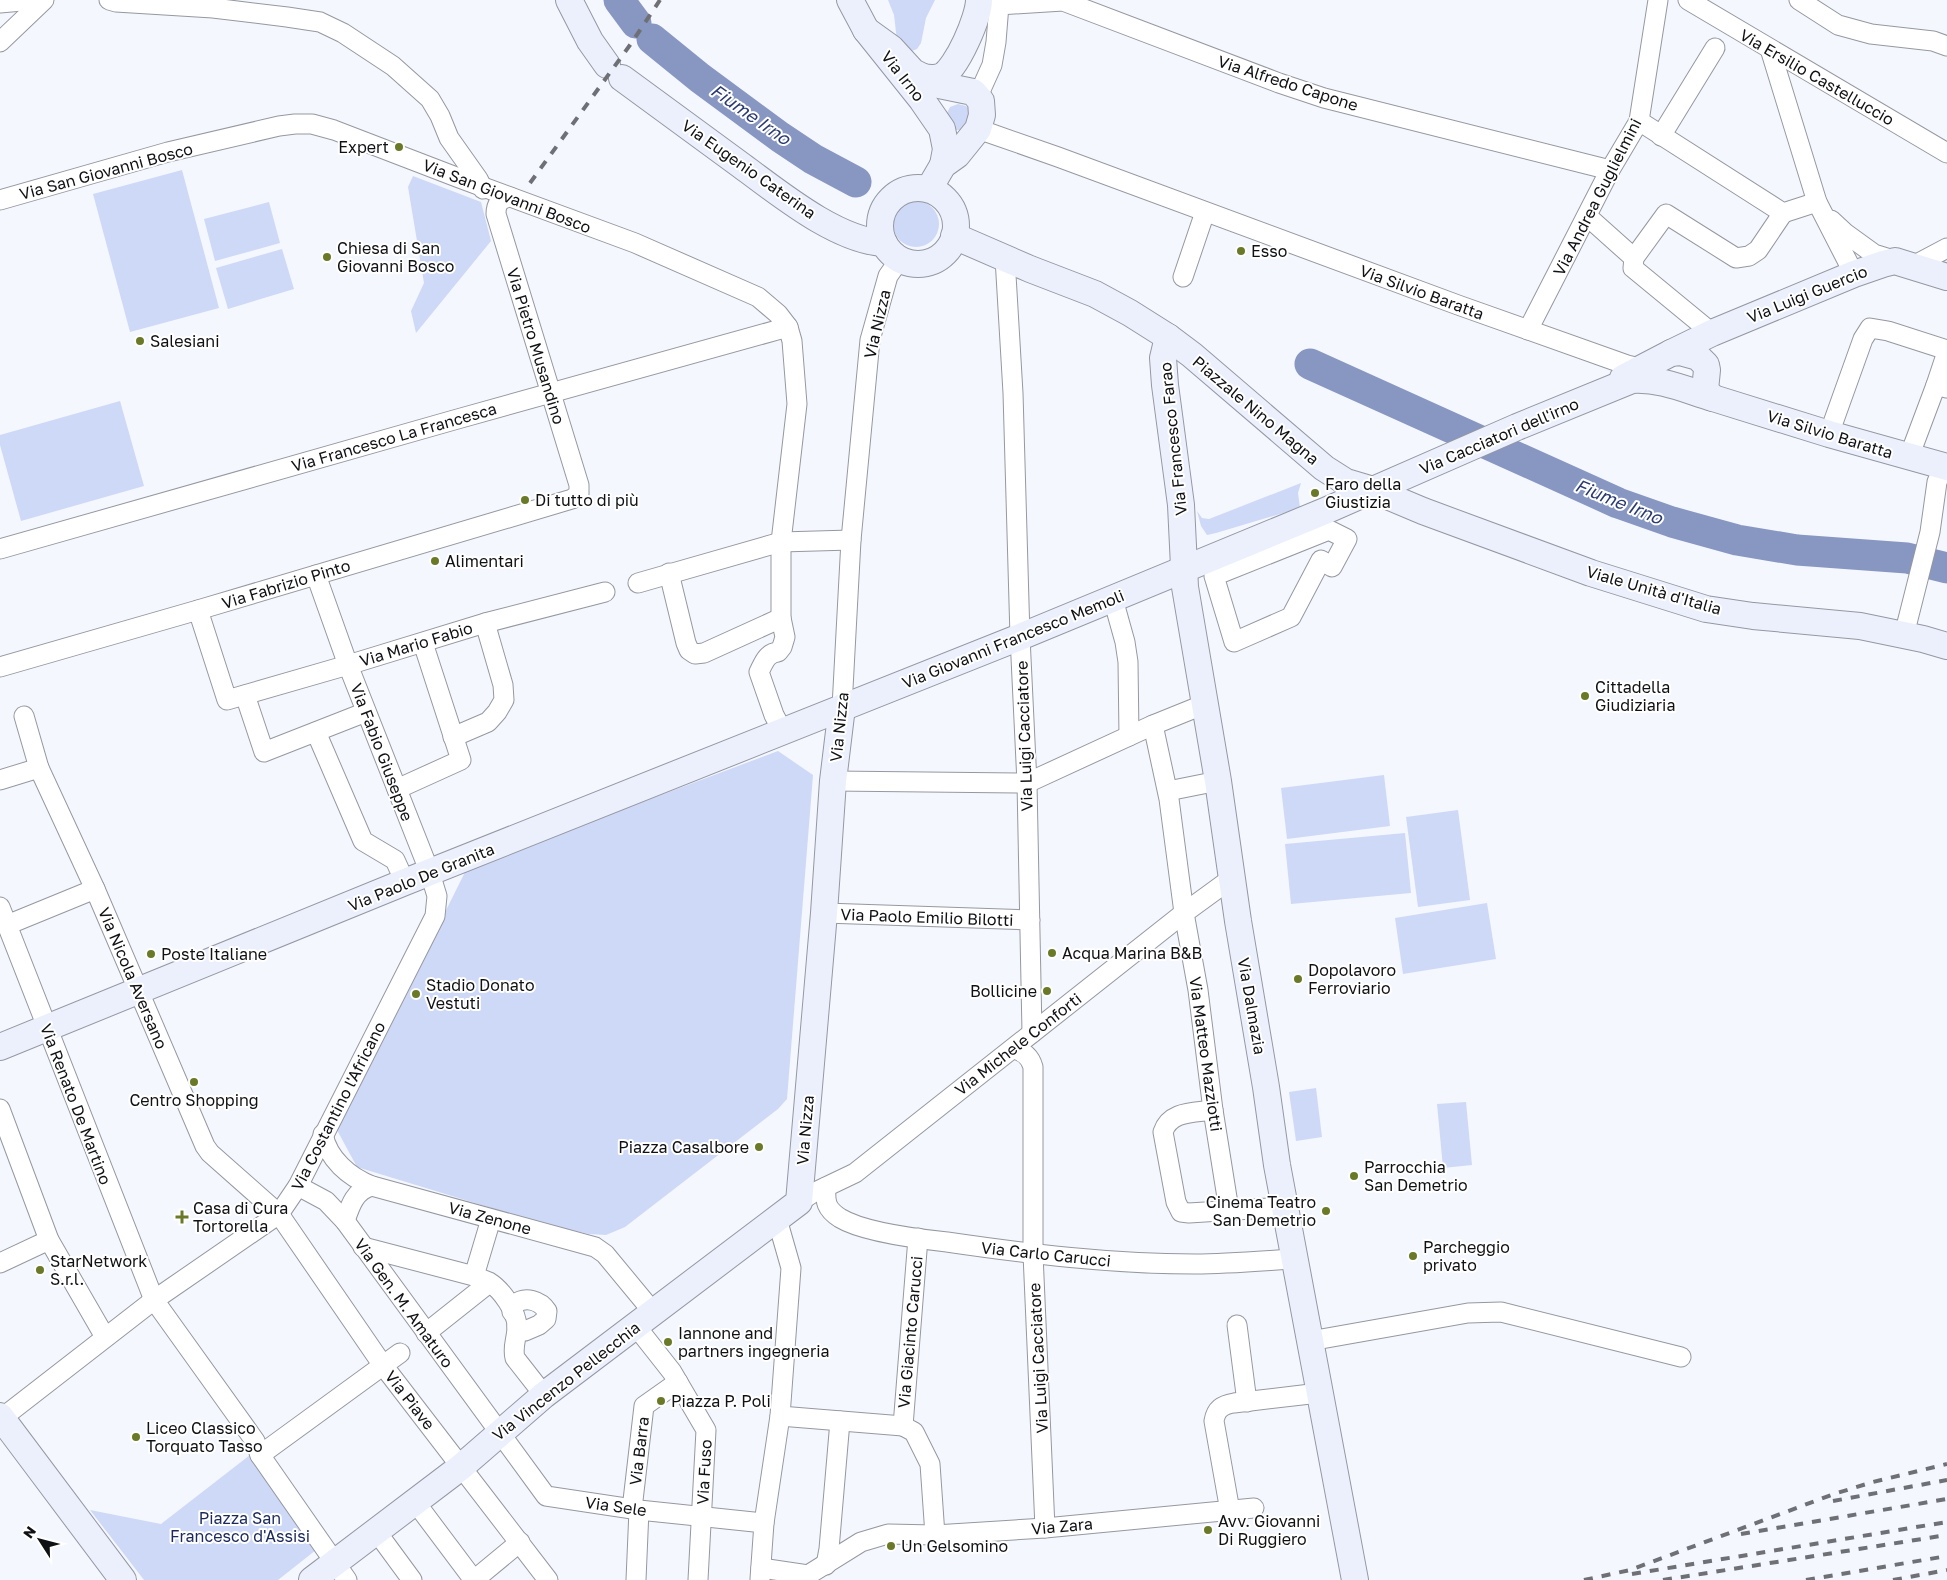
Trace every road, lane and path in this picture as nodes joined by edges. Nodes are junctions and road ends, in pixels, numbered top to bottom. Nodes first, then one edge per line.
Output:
1 (33, 0) edge
2 (44, 0) edge
3 (109, 0) edge
4 (569, 0) edge
5 (850, 0) edge
6 (1658, 0) edge
7 (1688, 0) edge
8 (1799, 0) edge
9 (991, 2) edge
10 (0, 4) edge
11 (866, 30) junction
12 (0, 42) edge
13 (1947, 46) edge
14 (1715, 48) dead end
15 (1770, 49) junction
16 (922, 77) junction
17 (978, 96) junction
18 (1639, 121) junction
19 (1661, 136) junction
20 (971, 138) junction
21 (1947, 153) edge
22 (465, 163) junction
23 (944, 165) junction
24 (433, 168) junction
25 (1610, 170) junction
26 (482, 187) junction
27 (929, 189) junction
28 (510, 197) junction
29 (0, 200) edge
30 (1816, 202) junction
31 (1205, 212) junction
32 (1783, 213) junction
33 (496, 214) junction
34 (1587, 216) junction
35 (954, 236) junction
36 (884, 243) junction
37 (1947, 248) edge
38 (1005, 258) junction
39 (1634, 258) junction
40 (904, 261) junction
41 (1913, 266) junction
42 (1854, 274) junction
43 (1183, 277) dead end
44 (1947, 277) edge
45 (788, 327) junction
46 (1528, 330) junction
47 (1712, 333) junction
48 (1168, 337) junction
49 (1947, 351) edge
50 (1671, 352) junction
51 (1640, 373) junction
52 (1942, 387) edge
53 (551, 393) junction
54 (1713, 398) junction
55 (1829, 434) junction
56 (1909, 457) junction
57 (1431, 465) junction
58 (1945, 467) edge
59 (1324, 468) junction
60 (1373, 490) junction
61 (572, 500) joint
62 (1324, 511) junction
63 (1423, 511) junction
64 (852, 540) junction
65 (781, 542) junction
66 (0, 549) edge
67 (669, 573) junction
68 (316, 575) junction
69 (1214, 576) junction
70 (1184, 579) junction
71 (638, 583) dead end
72 (605, 592) dead end
73 (1113, 599) junction
74 (198, 610) junction
75 (781, 618) junction
76 (485, 623) junction
77 (1904, 635) junction
78 (1020, 637) junction
79 (422, 642) junction
80 (1947, 646) edge
81 (348, 666) junction
82 (0, 667) edge
83 (236, 697) junction
84 (1204, 704) junction
85 (842, 707) junction
86 (366, 712) junction
87 (24, 716) dead end
88 (1153, 725) junction
89 (316, 732) junction
90 (783, 732) junction
91 (1129, 736) junction
92 (453, 738) junction
93 (39, 768) junction
94 (0, 780) edge
95 (833, 781) junction
96 (1218, 782) junction
97 (1027, 783) junction
98 (397, 789) junction
99 (1168, 791) junction
100 (430, 873) junction
101 (1232, 878) junction
102 (405, 882) junction
103 (95, 889) junction
104 (0, 907) edge
105 (824, 913) junction
106 (1184, 913) junction
107 (1030, 920) junction
108 (7, 925) junction
109 (139, 992) junction
110 (46, 1027) junction
111 (1032, 1033) junction
112 (0, 1047) edge
113 (1013, 1049) junction
114 (0, 1109) edge
115 (1212, 1110) junction
116 (323, 1134) junction
117 (298, 1186) junction
118 (372, 1186) junction
119 (826, 1187) junction
120 (799, 1202) junction
121 (1284, 1207) junction
122 (1229, 1210) junction
123 (279, 1214) junction
124 (491, 1219) junction
125 (777, 1219) junction
126 (345, 1221) junction
127 (918, 1238) junction
128 (49, 1240) junction
129 (363, 1247) junction
130 (1033, 1254) junction
131 (1293, 1259) junction
132 (0, 1264) edge
133 (482, 1279) junction
134 (154, 1300) junction
135 (644, 1319) junction
136 (1237, 1325) dead end
137 (426, 1333) junction
138 (105, 1337) junction
139 (1310, 1341) junction
140 (400, 1353) dead end
141 (1681, 1357) dead end
142 (382, 1364) junction
143 (678, 1382) junction
144 (1320, 1393) junction
145 (544, 1395) junction
146 (1247, 1402) junction
147 (780, 1416) junction
148 (1, 1417) edge
149 (846, 1421) junction
150 (903, 1426) junction
151 (500, 1432) junction
152 (258, 1448) junction
153 (461, 1467) junction
154 (416, 1503) junction
155 (1254, 1508) dead end
156 (636, 1509) junction
157 (1230, 1511) junction
158 (701, 1516) junction
159 (764, 1523) junction
160 (1045, 1528) junction
161 (376, 1531) junction
162 (935, 1535) junction
163 (520, 1542) junction
164 (826, 1565) junction
165 (341, 1572) edge
166 (761, 1574) edge
167 (123, 1580) edge
168 (312, 1580) edge
169 (412, 1580) edge
170 (473, 1580) edge
171 (548, 1580) edge
172 (636, 1580) edge
173 (698, 1580) edge
174 (1355, 1580) edge

1 - 10 street
2 - 12 street
3 - 22 street, Via Pietro Musandino
4 - 36 main road, Via Eugenio Caterina
5 - 11 main road, Via Irno
6 - 18 street, Via Andrea Guglielmini
7 - 15 street, Via Ersilio Castelluccio
8 - 13 street
9 - 16 main road
9 - 17 street
9 - 25 street, Via Alfredo Capone
11 - 16 main road, Via Irno
11 - 23 main road, Via Irno
14 - 19 street
15 - 21 street, Via Ersilio Castelluccio
15 - 30 street
16 - 17 main road, Via Irno
17 - 20 main road
18 - 19 street
18 - 25 street, Via Andrea Guglielmini
19 - 32 street
20 - 23 main road
20 - 31 street, Via Silvio Baratta
22 - 24 street
22 - 26 street, Via Pietro Musandino
23 - 27 main road
24 - 26 street, Via San Giovanni Bosco
24 - 29 street, Via San Giovanni Bosco
25 - 34 street, Via Andrea Guglielmini
26 - 28 street, Via San Giovanni Bosco
26 - 33 street, Via Pietro Musandino
27 - 35 main road
27 - 36 main road
28 - 33 street
28 - 45 street, Via San Giovanni Bosco
30 - 32 street
30 - 41 street
30 - 42 street
31 - 43 street
31 - 46 street, Via Silvio Baratta
32 - 39 street
33 - 53 street, Via Pietro Musandino
34 - 39 street
34 - 46 street, Via Andrea Guglielmini
35 - 38 main road
35 - 40 main road
36 - 40 main road
37 - 41 street
38 - 48 main road
38 - 78 street, Via Luigi Cacciatore
39 - 47 street
40 - 64 street, Via Nizza
41 - 42 main road, Via Luigi Guercio
41 - 44 main road, Via Luigi Guercio
42 - 47 main road, Via Luigi Guercio
45 - 53 street, Via Francesco La Francesca
45 - 65 street
46 - 51 street, Via Silvio Baratta
47 - 50 main road, Via Luigi Guercio
48 - 59 main road, Piazzale Nino Magna
48 - 70 main road, Via Francesco Farao
49 - 52 street
49 - 55 street
50 - 51 main road
50 - 54 main road
51 - 54 main road, Via Silvio Baratta
51 - 57 main road, Via Cacciatori dell'irno
52 - 56 street
53 - 61 street, Via Pietro Musandino
53 - 66 street, Via Francesco La Francesca
54 - 55 main road, Via Silvio Baratta
55 - 56 main road, Via Silvio Baratta
56 - 58 main road, Via Silvio Baratta
57 - 60 main road, Via Cacciatori dell'irno
57 - 63 main road
58 - 77 street
59 - 60 main road, Piazzale Nino Magna
59 - 62 main road, Via Cacciatori dell'irno
60 - 62 main road, Via Cacciatori dell'irno
60 - 63 main road, Viale Unità d'Italia
61 - 68 street, Via Fabrizio Pinto
62 - 70 main road, Via Cacciatori dell'irno
63 - 77 main road, Viale Unità d'Italia
64 - 65 street
64 - 85 street, Via Nizza
65 - 67 street
65 - 75 street
67 - 71 street
67 - 75 street
68 - 74 street, Via Fabrizio Pinto
68 - 81 street, Via Fabio Giuseppe
69 - 69 street
69 - 70 street
70 - 73 main road, Via Giovanni Francesco Memoli
70 - 84 main road, Via Dalmazia
72 - 76 street, Via Mario Fabio
73 - 78 main road, Via Giovanni Francesco Memoli
73 - 91 street
74 - 82 street, Via Fabrizio Pinto
74 - 83 street
75 - 90 street
76 - 79 street, Via Mario Fabio
76 - 92 street
77 - 80 main road, Viale Unità d'Italia
78 - 85 main road, Via Giovanni Francesco Memoli
78 - 97 street, Via Luigi Cacciatore
79 - 81 street, Via Mario Fabio
79 - 92 street
81 - 83 street, Via Mario Fabio
81 - 86 street, Via Fabio Giuseppe
83 - 89 street
84 - 88 street
84 - 96 main road, Via Dalmazia
85 - 90 main road, Via Paolo De Granita
85 - 95 main road, Via Nizza
86 - 89 street
86 - 98 street, Via Fabio Giuseppe
87 - 93 street, Via Nicola Aversano
88 - 91 street
88 - 99 street, Via Matteo Mazziotti
89 - 102 street
90 - 100 main road, Via Paolo De Granita
91 - 97 street
92 - 98 street
93 - 94 street
93 - 103 street, Via Nicola Aversano
95 - 97 street
95 - 105 main road, Via Nizza
96 - 99 street
96 - 101 main road, Via Dalmazia
97 - 107 street, Via Luigi Cacciatore
98 - 100 street, Via Fabio Giuseppe
99 - 106 street, Via Matteo Mazziotti
100 - 102 main road, Via Paolo De Granita
100 - 116 street, Via Costantino l'Africano
101 - 106 street, Via Michele Conforti
101 - 121 main road, Via Dalmazia
102 - 109 main road, Via Paolo De Granita
103 - 108 street
103 - 109 street, Via Nicola Aversano
104 - 108 street, Via Renato De Martino
105 - 107 street, Via Paolo Emilio Bilotti
105 - 120 main road, Via Nizza
106 - 111 street, Via Michele Conforti
106 - 115 street, Via Matteo Mazziotti
107 - 111 street, Via Luigi Cacciatore
108 - 110 street, Via Renato De Martino
109 - 110 main road, Via Paolo De Granita
109 - 123 street, Via Nicola Aversano
110 - 112 main road, Via Paolo De Granita
110 - 134 street, Via Renato De Martino
111 - 113 street, Via Michele Conforti
113 - 119 street, Via Michele Conforti
113 - 130 street, Via Luigi Cacciatore
114 - 128 street
115 - 122 street, Via Matteo Mazziotti
115 - 122 street
116 - 117 street, Via Costantino l'Africano
116 - 118 street, Via Zenone
117 - 123 street, Via Costantino l'Africano
117 - 126 street, Via Gen. M. Amaturo
118 - 124 street, Via Zenone
118 - 126 street
119 - 120 street, Via Michele Conforti
119 - 127 street, Via Carlo Carucci
120 - 125 main road, Via Vincenzo Pellecchia
121 - 122 street
121 - 131 main road, Via Dalmazia
123 - 134 street, Via Costantino l'Africano
123 - 142 street, Via Piave
124 - 133 street
124 - 135 street, Via Zenone
125 - 135 main road, Via Vincenzo Pellecchia
125 - 147 street
126 - 129 street, Via Gen. M. Amaturo
127 - 130 street, Via Carlo Carucci
127 - 150 street, Via Giacinto Carucci
128 - 132 street
128 - 138 street
129 - 133 street
129 - 137 street, Via Gen. M. Amaturo
130 - 131 street, Via Carlo Carucci
130 - 160 street, Via Luigi Cacciatore
131 - 139 main road, Via Dalmazia
133 - 137 street
133 - 145 street
134 - 138 street, Via Costantino l'Africano
134 - 152 street, Via Renato De Martino
135 - 143 street, Via Fuso
135 - 145 main road, Via Vincenzo Pellecchia
136 - 146 street
137 - 151 street, Via Gen. M. Amaturo
138 - 148 street, Via Costantino l'Africano
139 - 141 street
139 - 144 main road, Via Dalmazia
140 - 142 street
142 - 152 street
142 - 153 street, Via Piave
143 - 156 street, Via Barra
143 - 158 street, Via Fuso
144 - 146 street
144 - 174 main road, Via Dalmazia
145 - 151 main road, Via Vincenzo Pellecchia
146 - 157 street
147 - 149 street
147 - 159 street
148 - 167 main road
149 - 150 street
149 - 164 street
150 - 162 street, Via Giacinto Carucci
151 - 153 main road, Via Vincenzo Pellecchia
151 - 156 street, Via Sele
152 - 165 street
153 - 154 main road, Via Vincenzo Pellecchia
153 - 163 street, Via Piave
154 - 161 main road, Via Vincenzo Pellecchia
154 - 170 street
155 - 157 street, Via Zara
156 - 158 street, Via Sele
156 - 172 street, Via Barra
157 - 160 street, Via Zara
158 - 159 street, Via Sele
158 - 173 street, Via Fuso
159 - 166 street
160 - 162 street, Via Zara
161 - 165 main road, Via Vincenzo Pellecchia
161 - 169 street
162 - 164 street, Via Zara
163 - 170 street
163 - 171 street, Via Piave
164 - 166 street, Via Zara
165 - 168 main road

